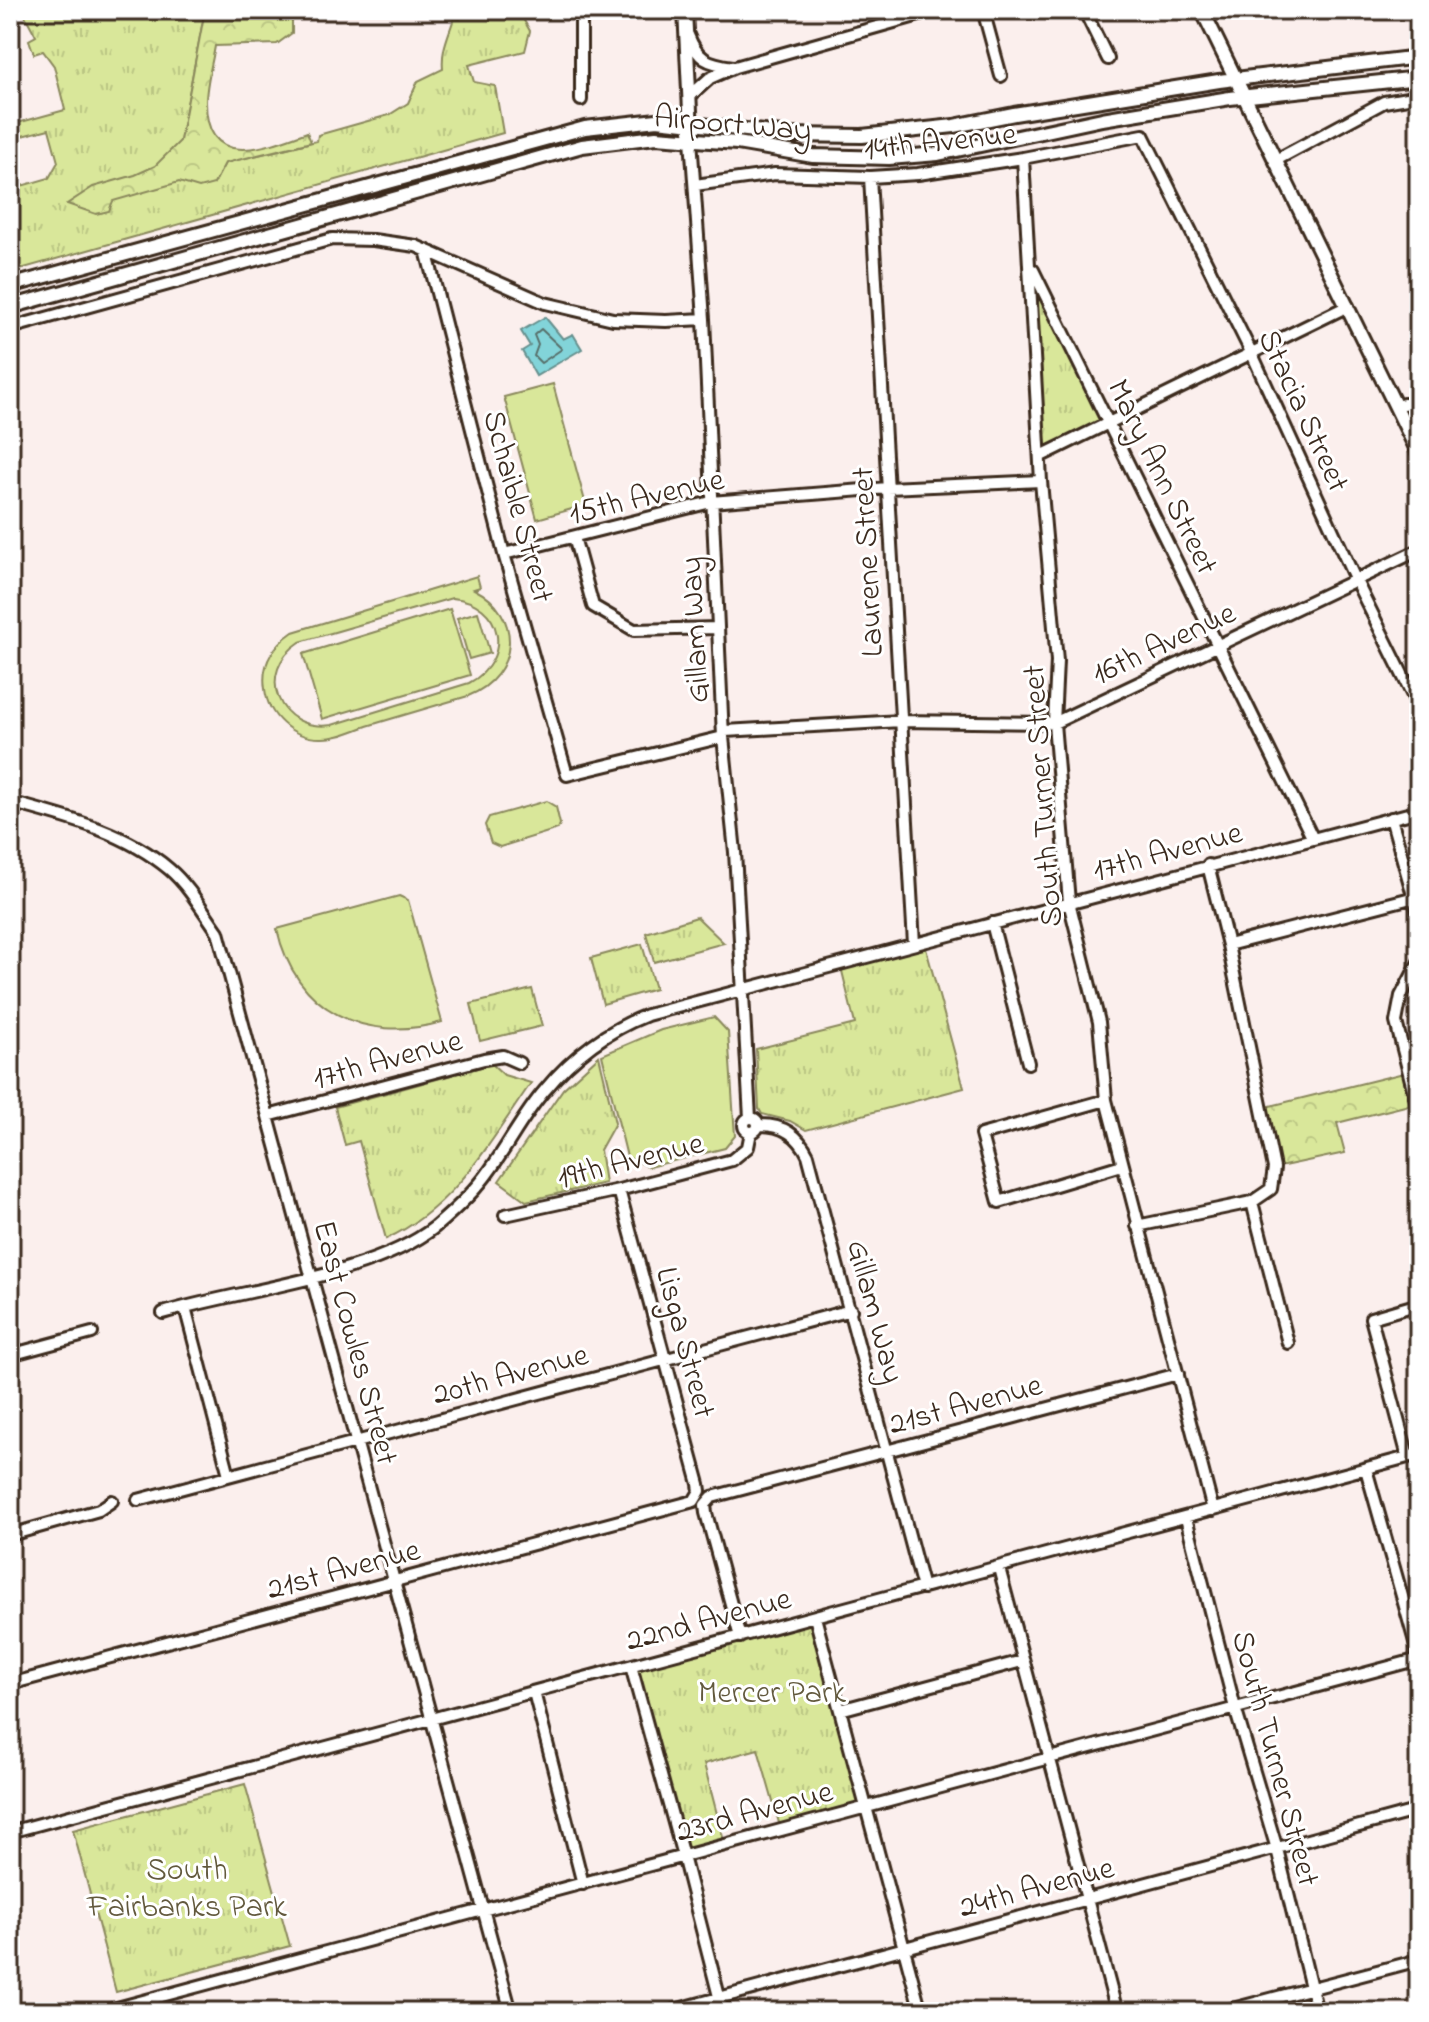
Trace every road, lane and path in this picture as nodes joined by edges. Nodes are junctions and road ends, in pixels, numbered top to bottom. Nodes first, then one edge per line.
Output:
1 (581, 10) edge
2 (685, 10) edge
3 (937, 10) edge
4 (983, 10) edge
5 (1084, 10) edge
6 (1202, 10) edge
7 (686, 30) junction
8 (1419, 57) edge
9 (1108, 59) dead end
10 (735, 67) junction
11 (1001, 76) dead end
12 (1419, 78) edge
13 (1237, 79) junction
14 (1246, 96) junction
15 (1419, 96) edge
16 (689, 97) junction
17 (581, 100) dead end
18 (690, 122) junction
19 (1143, 135) joint
20 (691, 139) junction
21 (1023, 158) junction
22 (1276, 160) junction
23 (870, 177) junction
24 (695, 185) junction
25 (426, 250) junction
26 (1030, 265) junction
27 (10, 286) edge
28 (1348, 306) junction
29 (10, 307) edge
30 (704, 319) junction
31 (10, 328) edge
32 (1252, 354) junction
33 (1419, 400) edge
34 (1396, 406) junction
35 (1109, 423) junction
36 (1419, 454) edge
37 (1041, 456) junction
38 (1041, 481) junction
39 (888, 488) junction
40 (711, 502) junction
41 (574, 537) junction
42 (1419, 550) edge
43 (504, 554) junction
44 (1355, 579) junction
45 (718, 628) junction
46 (1218, 645) junction
47 (1419, 708) edge
48 (901, 721) junction
49 (1054, 723) junction
50 (724, 734) junction
51 (567, 775) joint
52 (10, 802) edge
53 (1419, 811) edge
54 (1391, 818) junction
55 (1313, 839) junction
56 (1208, 865) junction
57 (1417, 896) edge
58 (1069, 902) junction
59 (1419, 916) edge
60 (992, 923) junction
61 (914, 944) junction
62 (1228, 945) junction
63 (1419, 962) edge
64 (742, 988) junction
65 (519, 1063) dead end
66 (1028, 1063) dead end
67 (1106, 1100) junction
68 (1419, 1112) edge
69 (268, 1116) junction
70 (753, 1125) junction
71 (1122, 1165) junction
72 (619, 1190) junction
73 (1252, 1202) junction
74 (505, 1215) dead end
75 (1137, 1226) junction
76 (313, 1277) junction
77 (1419, 1304) edge
78 (185, 1307) junction
79 (851, 1310) junction
80 (163, 1313) dead end
81 (92, 1333) dead end
82 (1288, 1343) dead end
83 (10, 1355) edge
84 (665, 1359) junction
85 (1178, 1374) junction
86 (358, 1441) junction
87 (887, 1450) junction
88 (1413, 1456) edge
89 (1366, 1469) junction
90 (229, 1475) junction
91 (138, 1500) dead end
92 (112, 1501) dead end
93 (689, 1503) joint
94 (1213, 1510) junction
95 (1186, 1518) junction
96 (10, 1535) edge
97 (999, 1568) junction
98 (395, 1581) junction
99 (923, 1588) junction
100 (815, 1617) junction
101 (740, 1637) junction
102 (1419, 1658) edge
103 (1022, 1661) junction
104 (631, 1666) junction
105 (10, 1684) edge
106 (534, 1692) junction
107 (1235, 1708) junction
108 (840, 1710) junction
109 (432, 1719) junction
110 (1051, 1758) junction
111 (867, 1807) junction
112 (1419, 1810) edge
113 (10, 1832) edge
114 (1277, 1849) junction
115 (683, 1856) junction
116 (583, 1884) junction
117 (1088, 1898) junction
118 (482, 1910) junction
119 (904, 1948) junction
120 (1419, 1960) edge
121 (1311, 1988) junction
122 (719, 1998) junction
123 (102, 2012) edge
124 (511, 2012) edge
125 (667, 2012) edge
126 (723, 2012) edge
127 (921, 2012) edge
128 (1117, 2012) edge
129 (1221, 2012) edge
130 (1317, 2012) edge

1 - 17 street
2 - 7 main road
3 - 10 street
4 - 11 street
5 - 9 street
6 - 13 main road
7 - 10 street
7 - 16 main road
8 - 13 main road, Airport Way
10 - 16 street
12 - 14 main road, Airport Way
13 - 14 main road
13 - 18 main road, Airport Way
14 - 20 main road, Airport Way
14 - 22 main road
15 - 22 street
16 - 18 main road
18 - 20 main road
18 - 27 main road, Airport Way
19 - 21 street, 14th Avenue
19 - 32 street, Stacia Street
20 - 24 street, Gillam Way
20 - 29 main road, Airport Way
21 - 23 street, 14th Avenue
21 - 26 street, South Turner Street
22 - 28 main road
23 - 24 street, 14th Avenue
23 - 39 street, Laurene Street
24 - 30 street, Gillam Way
25 - 30 street
25 - 31 street
25 - 43 street, Schaible Street
26 - 35 street, Mary Ann Street
26 - 37 street, South Turner Street
28 - 32 street
28 - 34 main road
30 - 40 street, Gillam Way
32 - 35 street
32 - 44 street, Stacia Street
33 - 34 street
34 - 36 main road
35 - 37 street
35 - 46 street, Mary Ann Street
37 - 38 street, South Turner Street
38 - 39 street, 15th Avenue
38 - 49 street, South Turner Street
39 - 40 street, 15th Avenue
39 - 48 street, Laurene Street
40 - 41 street, 15th Avenue
40 - 45 street, Gillam Way
41 - 43 street, 15th Avenue
41 - 45 street
42 - 44 street, 16th Avenue
43 - 51 street, Schaible Street
44 - 46 street, 16th Avenue
44 - 47 street, Stacia Street
45 - 50 street, Gillam Way
46 - 49 street, 16th Avenue
46 - 55 street, Mary Ann Street
48 - 49 street, 16th Avenue
48 - 50 street, 16th Avenue
48 - 61 street, Laurene Street
49 - 58 street, South Turner Street
50 - 51 street, 16th Avenue
50 - 64 street, Gillam Way
52 - 69 street, East Cowles Street
53 - 54 street, 17th Avenue
54 - 55 street, 17th Avenue
54 - 57 street
55 - 56 street, 17th Avenue
56 - 58 street, 17th Avenue
56 - 62 street
57 - 59 street
57 - 62 street
58 - 60 street, 17th Avenue
58 - 67 street, South Turner Street
60 - 61 street, 17th Avenue
60 - 66 street
61 - 64 street, 17th Avenue
62 - 73 street
63 - 68 street
64 - 70 street, Gillam Way
64 - 76 street, 17th Avenue
65 - 69 street, 17th Avenue
67 - 71 street, South Turner Street
67 - 71 street
69 - 76 street, East Cowles Street
70 - 72 street, 19th Avenue
70 - 79 street, Gillam Way
71 - 75 street, South Turner Street
72 - 74 street, 19th Avenue
72 - 84 street, Lisga Street
73 - 75 street
73 - 82 street
75 - 85 street, South Turner Street
76 - 78 street
76 - 86 street, East Cowles Street
77 - 88 street
78 - 80 street
78 - 90 street
79 - 84 street, 20th Avenue
79 - 87 street, Gillam Way
81 - 83 street
84 - 86 street, 20th Avenue
84 - 93 street, Lisga Street
85 - 87 street, 21st Avenue
85 - 94 street, South Turner Street
86 - 90 street, 20th Avenue
86 - 98 street, East Cowles Street
87 - 99 street, Gillam Way
87 - 101 street, 21st Avenue
88 - 89 street, 22nd Avenue
89 - 94 street, 22nd Avenue
89 - 102 street
90 - 91 street, 20th Avenue
92 - 96 street
93 - 98 street, 21st Avenue
94 - 95 street, 22nd Avenue
95 - 97 street, 22nd Avenue
95 - 107 street, South Turner Street
97 - 99 street, 22nd Avenue
97 - 103 street
98 - 105 street, 21st Avenue
98 - 109 street, East Cowles Street
99 - 100 street, 22nd Avenue
100 - 101 street, 22nd Avenue
100 - 108 street
101 - 104 street, 22nd Avenue
102 - 107 street, 23rd Avenue
103 - 108 street
103 - 110 street
104 - 106 street, 22nd Avenue
104 - 115 street
106 - 109 street, 22nd Avenue
106 - 116 street
107 - 110 street, 23rd Avenue
107 - 114 street, South Turner Street
108 - 111 street
109 - 113 street, 22nd Avenue
109 - 118 street, East Cowles Street
110 - 111 street, 23rd Avenue
110 - 117 street
111 - 115 street, 23rd Avenue
111 - 119 street
112 - 114 street, 24th Avenue
114 - 117 street, 24th Avenue
114 - 121 street, South Turner Street
115 - 116 street, 23rd Avenue
115 - 122 street
116 - 118 street, 23rd Avenue
117 - 119 street, 24th Avenue
117 - 128 street
118 - 123 street, 23rd Avenue
118 - 124 street, East Cowles Street
119 - 122 street, 24th Avenue
119 - 127 street
120 - 121 street
121 - 129 street
121 - 130 street, South Turner Street
122 - 125 street, 24th Avenue
122 - 126 street

